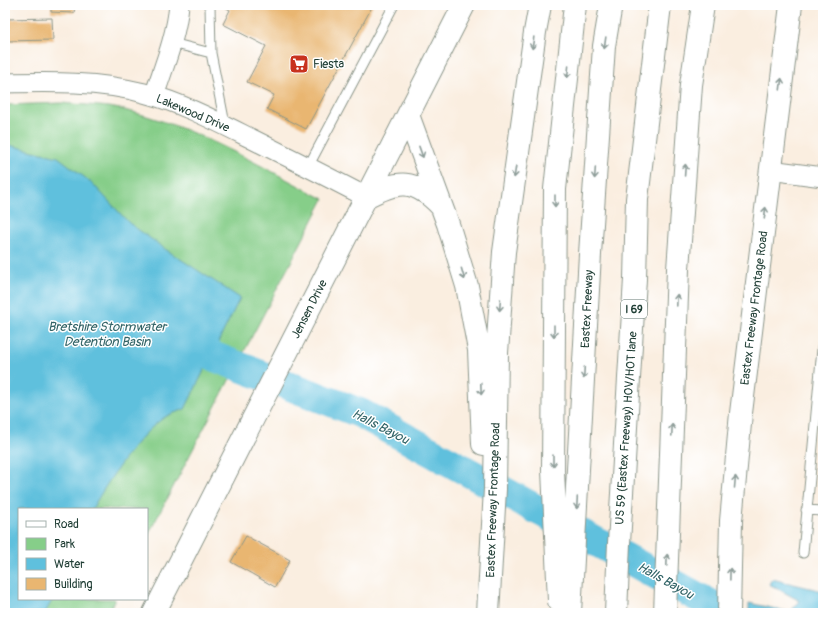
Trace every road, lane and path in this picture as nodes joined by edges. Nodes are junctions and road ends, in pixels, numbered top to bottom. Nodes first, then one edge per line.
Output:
1 (179, 5) edge
2 (210, 5) edge
3 (394, 5) edge
4 (540, 5) edge
5 (575, 5) edge
6 (611, 5) edge
7 (660, 5) edge
8 (703, 5) edge
9 (791, 5) edge
10 (458, 7) edge
11 (172, 43) junction
12 (211, 53) junction
13 (5, 83) edge
14 (154, 96) junction
15 (408, 115) junction
16 (225, 126) junction
17 (308, 167) junction
18 (770, 170) junction
19 (823, 177) edge
20 (366, 197) junction
21 (441, 206) junction
22 (823, 338) edge
23 (822, 348) edge
24 (488, 351) junction
25 (806, 510) junction
26 (823, 512) edge
27 (803, 553) dead end
28 (488, 612) edge
29 (154, 613) edge
30 (559, 613) edge
31 (570, 613) edge
32 (616, 613) edge
33 (665, 613) edge
34 (729, 613) edge

1 - 11 street
2 - 12 lane
3 - 17 lane
4 -> 24 main road, Eastex Freeway Frontage Road
5 -> 30 main road
6 -> 31 main road, Eastex Freeway
7 - 32 main road, US 59 (Eastex Freeway) HOV/HOT lane / I 69
33 -> 8 main road
18 -> 9 main road, Eastex Freeway Frontage Road
10 - 15 main road, Jensen Drive
11 - 12 lane
11 - 14 street
12 - 16 lane
13 - 14 street, Lakewood Drive
14 - 16 street, Lakewood Drive
15 - 20 main road, Jensen Drive
15 -> 21 main road
16 - 17 street, Lakewood Drive
17 - 20 street, Lakewood Drive
18 - 19 street
34 -> 18 main road, Eastex Freeway Frontage Road
20 - 21 main road
20 - 29 main road, Jensen Drive
21 -> 24 main road
22 - 23 lane
23 - 25 lane
24 -> 28 main road, Eastex Freeway Frontage Road
25 - 26 lane
25 - 27 lane

